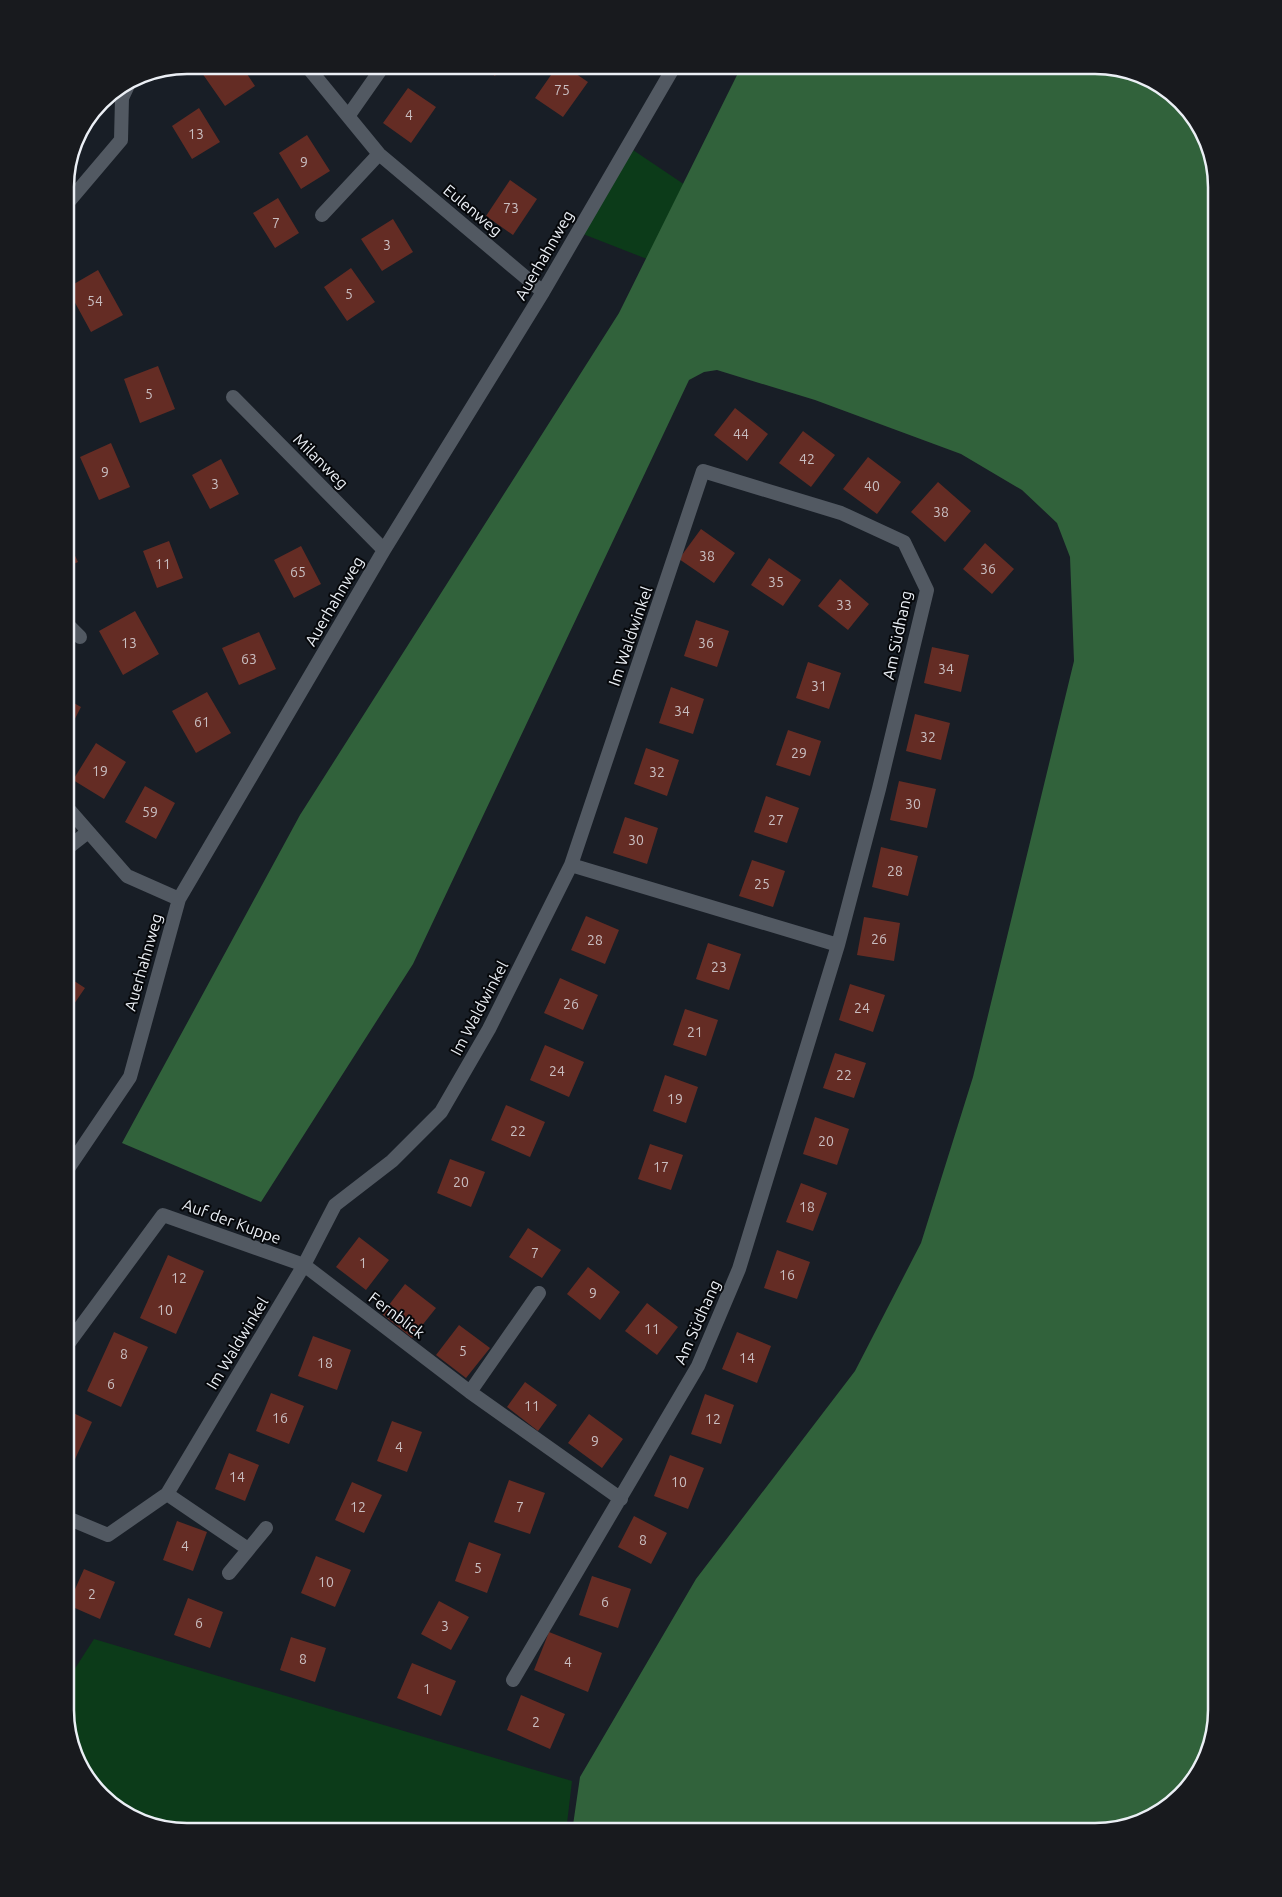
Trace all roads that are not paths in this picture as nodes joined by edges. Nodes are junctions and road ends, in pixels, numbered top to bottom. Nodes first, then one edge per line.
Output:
1 (314, 74) edge
2 (378, 74) edge
3 (670, 74) edge
4 (124, 93) edge
5 (349, 115) junction
6 (380, 154) junction
7 (74, 195) edge
8 (322, 215) dead end
9 (543, 292) junction
10 (232, 397) dead end
11 (703, 471) joint
12 (384, 550) junction
13 (74, 631) edge
14 (80, 637) dead end
15 (74, 816) edge
16 (88, 832) junction
17 (74, 843) edge
18 (571, 865) junction
19 (179, 899) junction
20 (838, 945) junction
21 (74, 1159) edge
22 (304, 1265) junction
23 (539, 1294) dead end
24 (74, 1336) edge
25 (470, 1392) junction
26 (167, 1494) junction
27 (621, 1499) junction
28 (74, 1521) edge
29 (266, 1528) dead end
30 (248, 1549) junction
31 (229, 1573) dead end
32 (513, 1680) dead end

1 - 5 street, Eulenweg
2 - 5 street
3 - 9 street, Auerhahnweg
4 - 7 street
5 - 6 street, Eulenweg
6 - 8 street
6 - 9 street, Eulenweg
9 - 12 street, Auerhahnweg
10 - 12 street, Milanweg
11 - 18 street, Im Waldwinkel
11 - 20 street, Am Südhang
12 - 19 street, Auerhahnweg
13 - 14 street
15 - 16 street
16 - 17 street
16 - 19 street
18 - 20 street
18 - 22 street, Im Waldwinkel
19 - 21 street, Auerhahnweg
20 - 27 street, Am Südhang
22 - 24 street, Auf der Kuppe
22 - 25 street, Fernblick
22 - 26 street, Im Waldwinkel
23 - 25 street
25 - 27 street, Fernblick
26 - 28 street, Im Waldwinkel
26 - 30 street
27 - 32 street, Am Südhang
29 - 30 street
30 - 31 street

